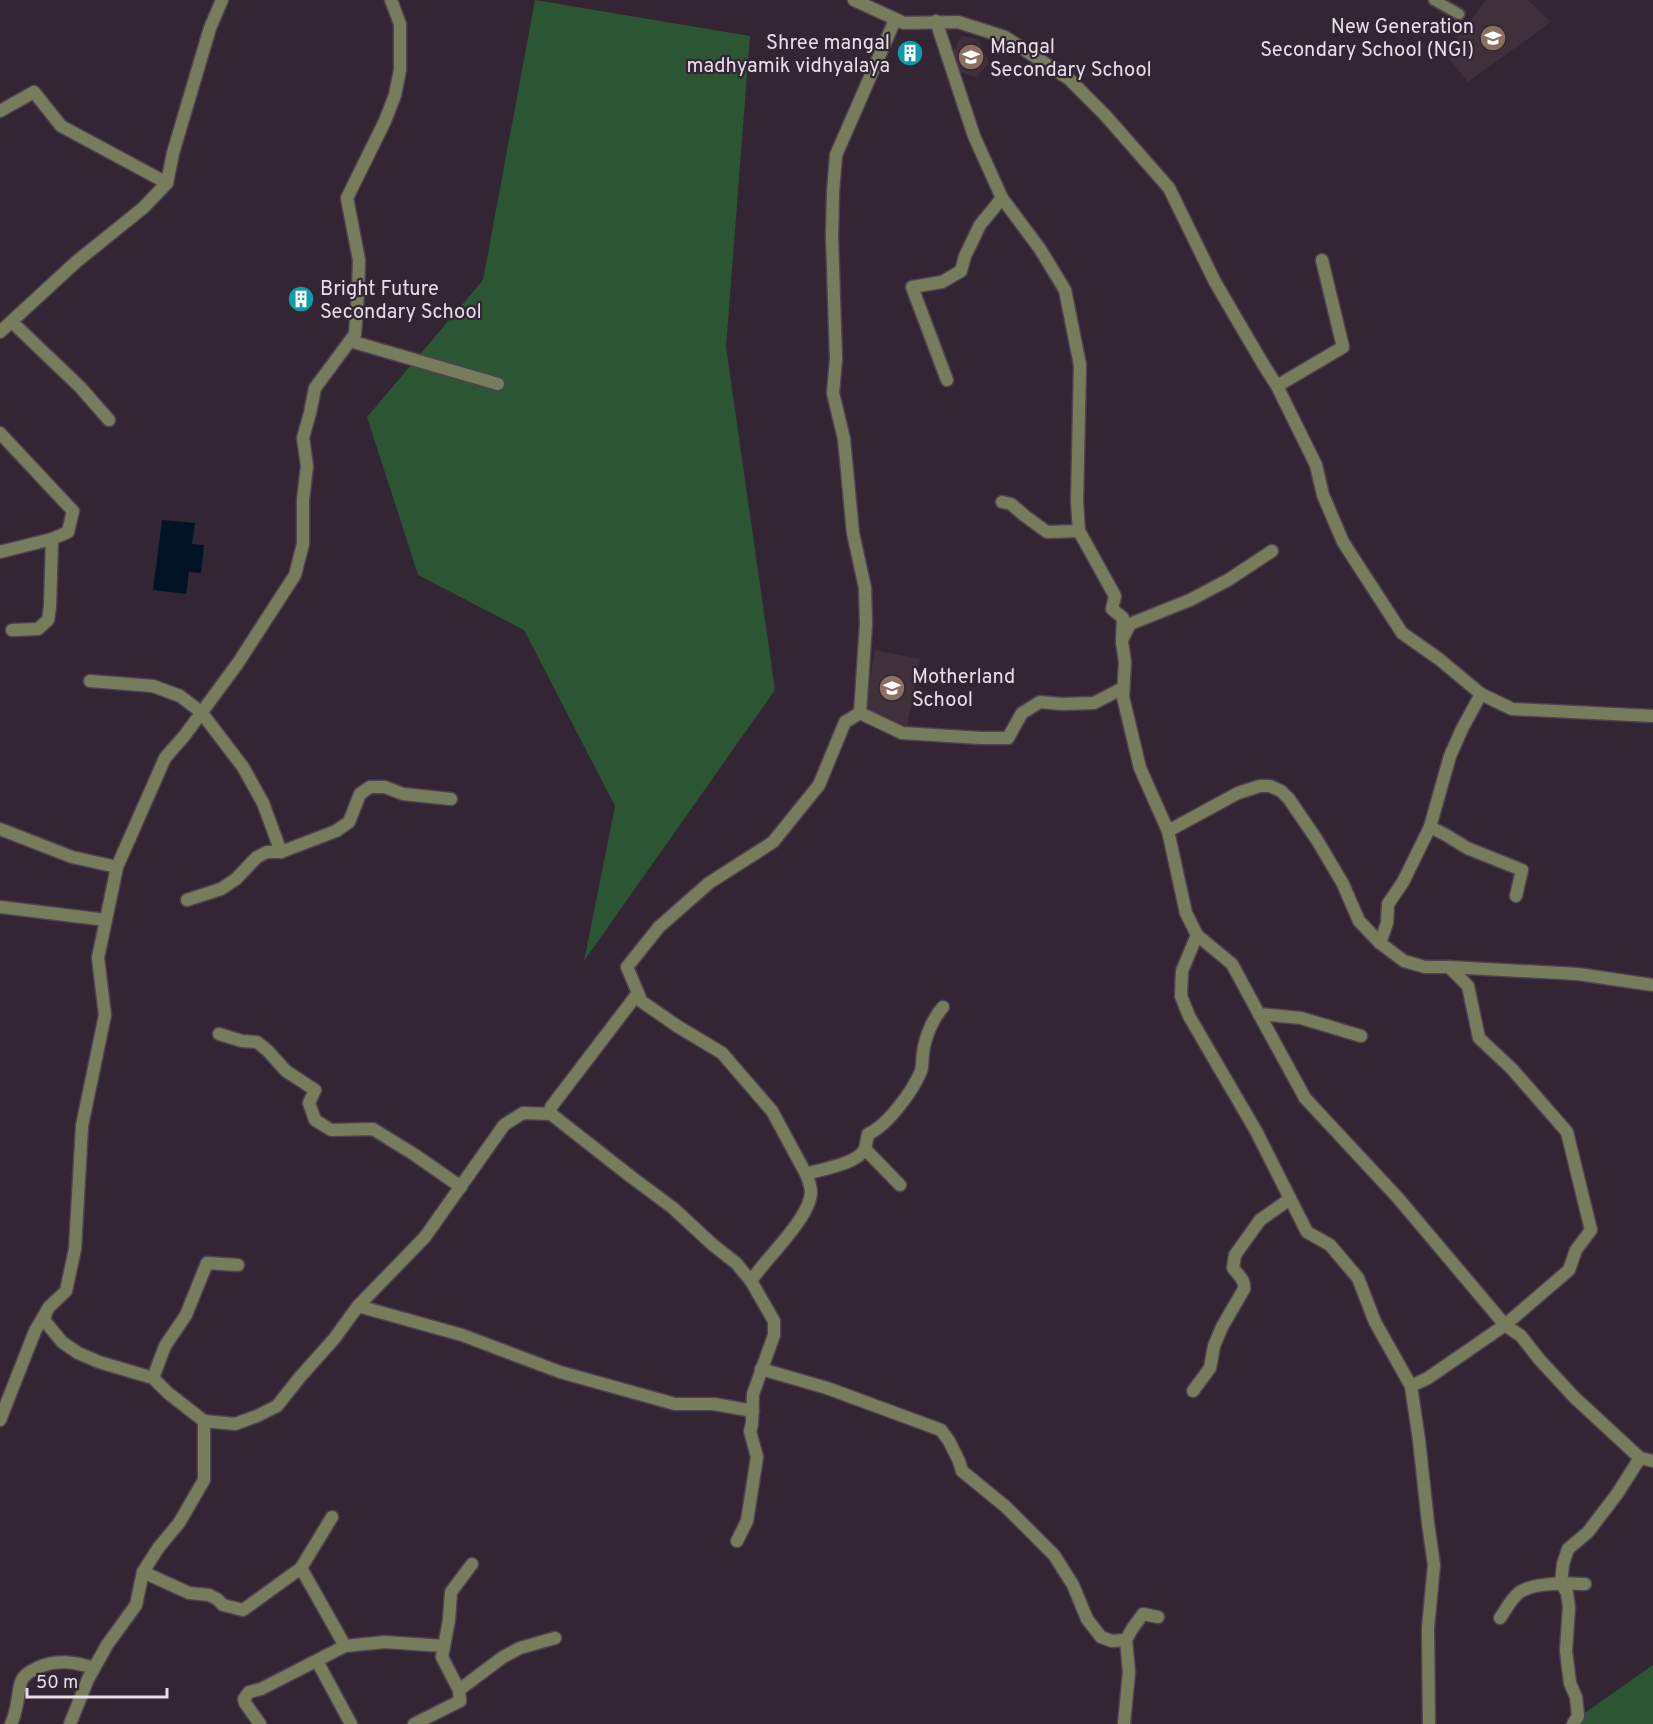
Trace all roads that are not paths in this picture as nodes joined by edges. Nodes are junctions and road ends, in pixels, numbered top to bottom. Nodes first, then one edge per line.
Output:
1 (222, 0) edge
2 (391, 0) edge
3 (854, 0) edge
4 (1434, 0) edge
5 (1459, 14) dead end
6 (895, 20) junction
7 (936, 21) junction
8 (0, 111) edge
9 (167, 183) junction
10 (1002, 198) junction
11 (1322, 260) dead end
12 (12, 322) junction
13 (0, 332) edge
14 (350, 341) junction
15 (947, 380) dead end
16 (498, 384) dead end
17 (1277, 386) junction
18 (109, 420) dead end
19 (0, 434) edge
20 (1002, 502) dead end
21 (1079, 531) junction
22 (52, 539) junction
23 (1272, 551) dead end
24 (0, 552) edge
25 (12, 630) dead end
26 (1122, 642) junction
27 (90, 681) dead end
28 (1123, 688) junction
29 (1481, 694) junction
30 (201, 712) junction
31 (860, 713) junction
32 (1653, 716) edge
33 (452, 799) dead end
34 (1430, 827) junction
35 (0, 829) edge
36 (1168, 831) junction
37 (281, 852) junction
38 (117, 867) junction
39 (1516, 896) dead end
40 (187, 900) dead end
41 (0, 907) edge
42 (106, 920) junction
43 (1197, 935) junction
44 (1380, 943) junction
45 (1449, 967) junction
46 (1653, 985) edge
47 (638, 993) junction
48 (944, 1007) dead end
49 (1259, 1014) junction
50 (219, 1034) dead end
51 (1360, 1036) dead end
52 (551, 1114) junction
53 (866, 1149) junction
54 (806, 1174) junction
55 (900, 1185) dead end
56 (461, 1187) junction
57 (1290, 1199) junction
58 (238, 1265) dead end
59 (751, 1281) junction
60 (358, 1306) junction
61 (49, 1307) junction
62 (1505, 1325) junction
63 (761, 1370) junction
64 (153, 1378) junction
65 (1412, 1386) junction
66 (1193, 1390) dead end
67 (753, 1411) junction
68 (0, 1420) edge
69 (204, 1421) junction
70 (1640, 1458) junction
71 (1653, 1461) edge
72 (332, 1517) dead end
73 (738, 1541) dead end
74 (472, 1564) dead end
75 (301, 1568) junction
76 (142, 1572) junction
77 (1561, 1583) junction
78 (1585, 1584) dead end
79 (1158, 1617) dead end
80 (1500, 1618) dead end
81 (555, 1638) dead end
82 (1126, 1640) junction
83 (345, 1646) junction
84 (444, 1646) junction
85 (317, 1661) junction
86 (94, 1668) junction
87 (459, 1690) junction
88 (256, 1723) edge
89 (11, 1724) edge
90 (70, 1724) edge
91 (351, 1724) edge
92 (414, 1724) edge
93 (1124, 1724) edge
94 (1429, 1724) edge
95 (1573, 1724) edge

1 - 9 street
2 - 14 street
3 - 6 street
4 - 5 lane
6 - 7 street
6 - 31 street
7 - 10 street
7 - 17 street
8 - 9 street
9 - 12 street
10 - 15 street
10 - 21 street
11 - 17 street
12 - 13 street
12 - 18 street
14 - 16 street
14 - 30 street
17 - 29 street
19 - 22 street
20 - 21 street
21 - 26 street
22 - 24 street
22 - 25 street
23 - 26 street
26 - 28 street
27 - 30 street
28 - 31 street
28 - 36 street
29 - 32 street
29 - 34 street
30 - 37 street
30 - 38 street
31 - 47 street
33 - 37 street
34 - 39 street
34 - 44 street
35 - 38 street
36 - 43 street
36 - 44 street
37 - 40 street
38 - 42 street
41 - 42 street
42 - 61 street
43 - 49 street
43 - 57 street
44 - 45 street
45 - 46 street
45 - 62 street
47 - 52 street
47 - 54 street
48 - 53 street
49 - 51 street
49 - 62 street
50 - 56 street
52 - 56 street
52 - 59 street
53 - 54 street
53 - 55 street
54 - 59 street
56 - 60 street
57 - 65 street
57 - 66 street
58 - 64 street
59 - 63 street
60 - 67 street
60 - 69 street
61 - 64 street
61 - 68 street
62 - 65 street
62 - 70 street
63 - 67 street
63 - 82 street
64 - 69 street
65 - 94 street
67 - 73 street
69 - 76 street
70 - 71 street
70 - 77 street
72 - 75 street
74 - 84 street
75 - 76 street
75 - 83 street
76 - 86 street
77 - 78 street
77 - 80 street
77 - 95 street
79 - 82 street
81 - 87 street
82 - 93 street
83 - 84 street
83 - 85 street
84 - 87 street
85 - 88 street
85 - 91 street
86 - 89 street
86 - 90 street
87 - 92 street

